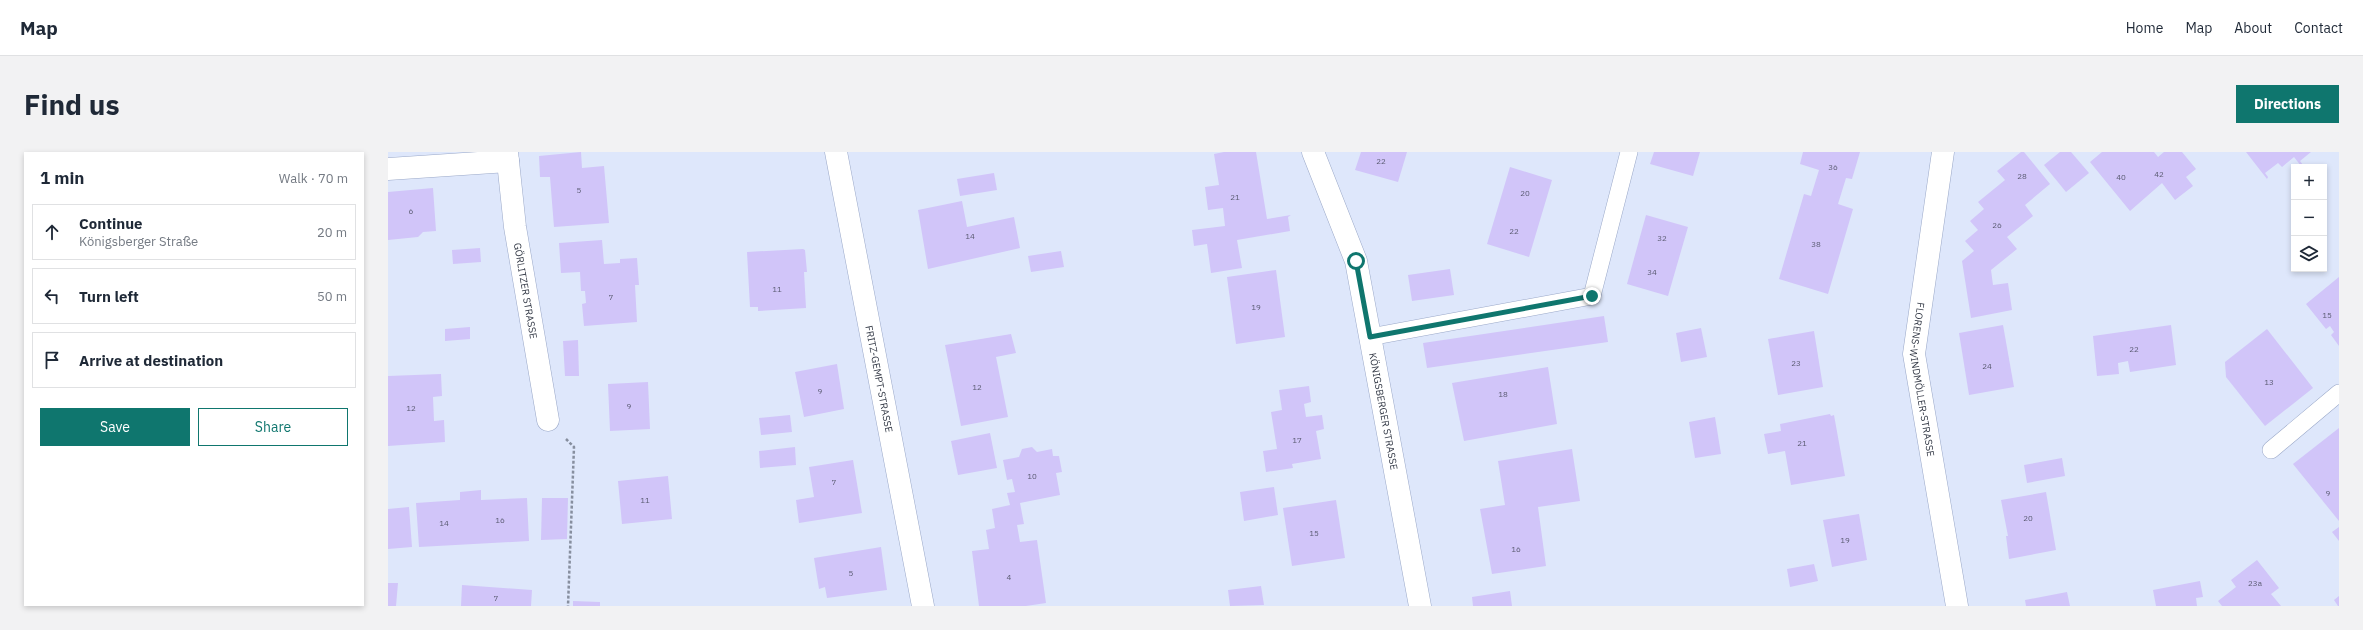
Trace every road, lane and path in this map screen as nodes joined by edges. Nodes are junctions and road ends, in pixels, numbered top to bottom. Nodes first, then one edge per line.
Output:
1 (836, 152) edge
2 (1313, 152) edge
3 (1629, 152) edge
4 (1943, 152) edge
5 (507, 156) edge
6 (388, 168) edge
7 (1370, 337) junction
8 (2339, 393) edge
9 (548, 420) joint
10 (2271, 450) dead end
11 (568, 606) edge
12 (923, 606) edge
13 (1420, 606) edge
14 (1957, 606) edge

1 - 12 street, FRITZ-GEMPT-STRASSE
2 - 7 street, KÖNIGSBERGER STRASSE
3 - 7 lane
4 - 14 street, FLORENS-WINDMÖLLER-STRASSE
5 - 6 street, GÖRLITZER STRASSE
5 - 9 street, GÖRLITZER STRASSE
7 - 13 street, KÖNIGSBERGER STRASSE
8 - 10 lane
9 - 11 path

